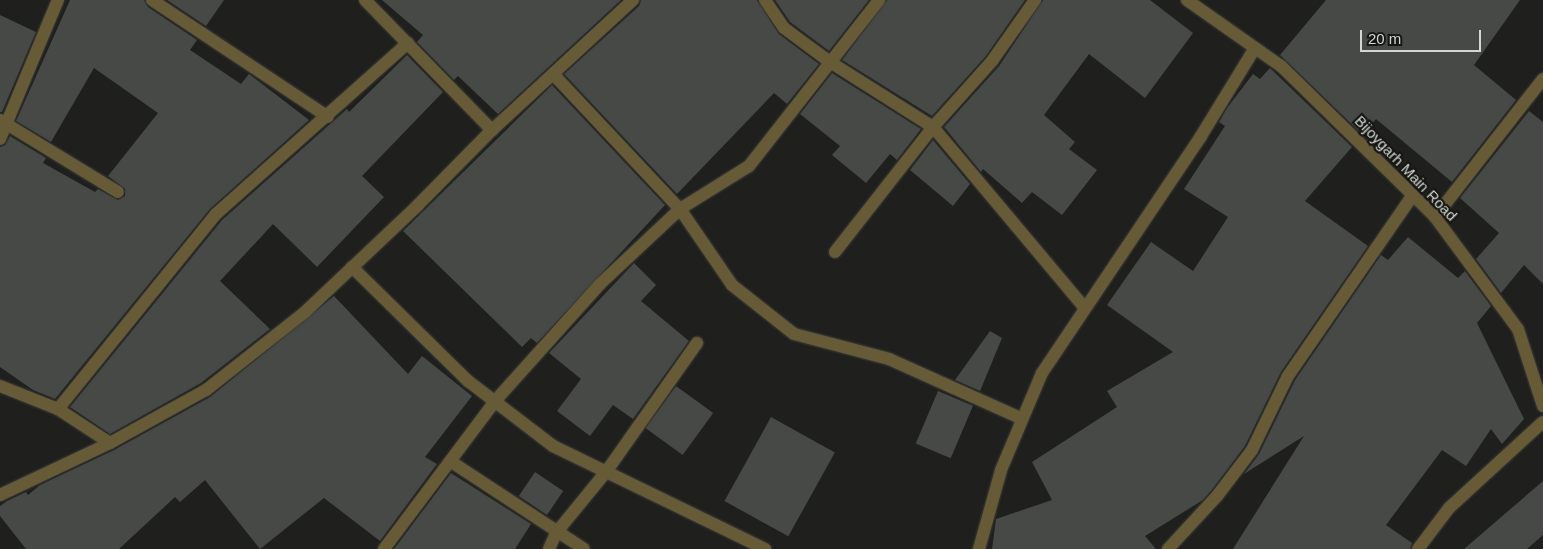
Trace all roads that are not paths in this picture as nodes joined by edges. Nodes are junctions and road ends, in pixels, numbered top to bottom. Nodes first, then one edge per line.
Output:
1 (58, 0) edge
2 (152, 0) edge
3 (365, 0) edge
4 (634, 0) edge
5 (765, 0) edge
6 (879, 0) edge
7 (1035, 0) edge
8 (1187, 0) edge
9 (408, 43) junction
10 (1255, 48) junction
11 (830, 62) junction
12 (554, 75) junction
13 (1543, 79) edge
14 (328, 117) junction
15 (4, 122) edge
16 (933, 127) junction
17 (492, 130) junction
18 (0, 139) edge
19 (118, 192) dead end
20 (1413, 195) junction
21 (680, 209) junction
22 (1435, 217) junction
23 (834, 252) dead end
24 (352, 267) junction
25 (1084, 308) junction
26 (697, 343) dead end
27 (0, 386) edge
28 (495, 401) junction
29 (1543, 406) edge
30 (58, 409) junction
31 (1020, 418) junction
32 (1543, 422) edge
33 (110, 443) junction
34 (450, 461) junction
35 (606, 472) junction
36 (0, 495) edge
37 (556, 533) junction
38 (384, 549) edge
39 (549, 549) edge
40 (584, 549) edge
41 (765, 549) edge
42 (979, 549) edge
43 (1168, 549) edge
44 (1418, 549) edge

1 - 15 street
2 - 14 street
3 - 9 street
4 - 12 street
5 - 11 street
6 - 11 street
7 - 16 street
8 - 10 street, Bijoygarh Main Road
9 - 14 street
9 - 17 street
10 - 20 street, Bijoygarh Main Road
10 - 25 street
11 - 16 street
11 - 21 street
12 - 17 street
12 - 21 street
13 - 22 street
14 - 30 street
15 - 18 street
15 - 19 street
16 - 23 street
16 - 25 street
17 - 24 street
20 - 22 street, Bijoygarh Main Road
20 - 43 street
21 - 28 street
21 - 31 street
22 - 29 street, Bijoygarh Main Road
24 - 28 street
24 - 33 street
25 - 31 street
26 - 35 street
27 - 30 street
28 - 34 street
28 - 35 street
30 - 33 street
31 - 42 street
32 - 44 street
33 - 36 street
34 - 37 street
34 - 38 street
35 - 37 street
35 - 41 street
37 - 39 street
37 - 40 street

